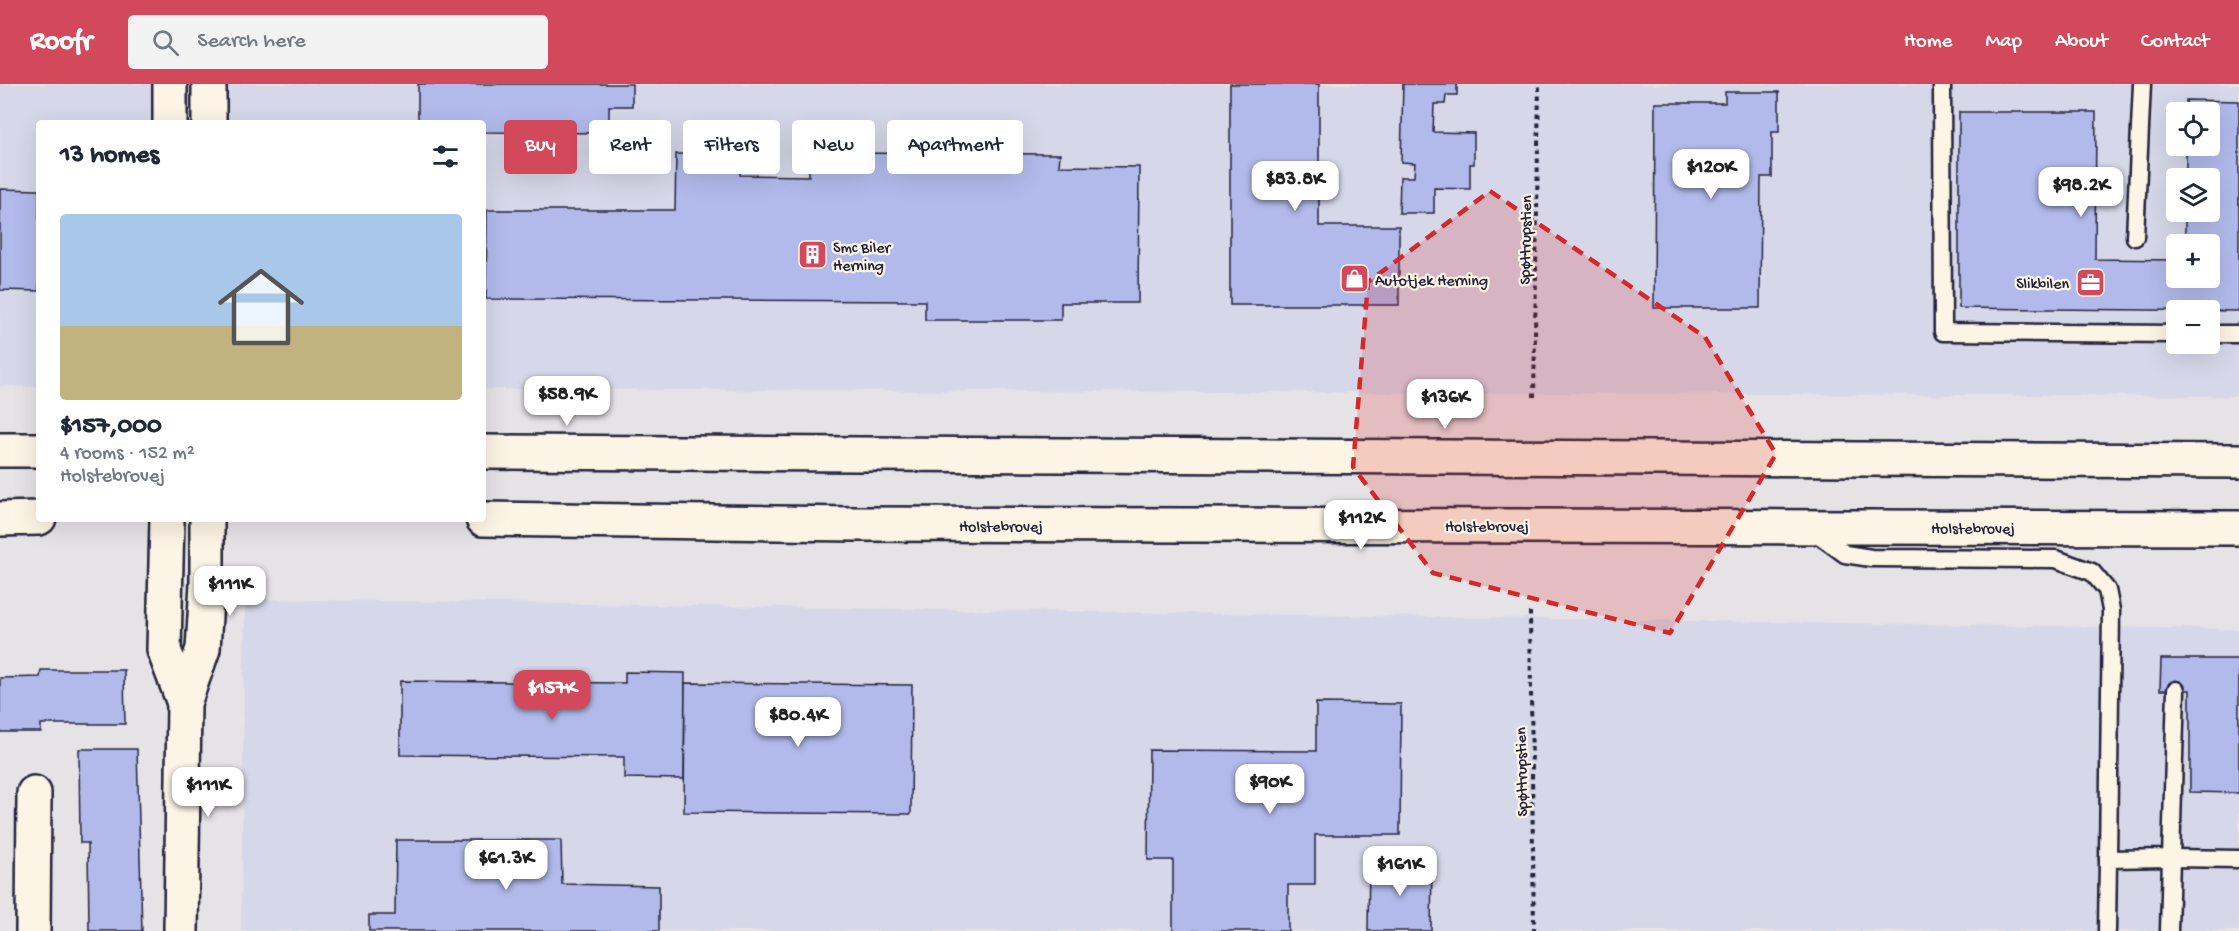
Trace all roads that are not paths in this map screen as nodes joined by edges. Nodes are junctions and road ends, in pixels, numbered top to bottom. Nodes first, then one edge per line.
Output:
1 (170, 84) edge
2 (209, 84) edge
3 (1942, 84) edge
4 (2142, 84) edge
5 (170, 120) edge
6 (209, 120) edge
7 (2135, 237) dead end
8 (2166, 334) edge
9 (2220, 334) edge
10 (2239, 334) edge
11 (0, 450) edge
12 (36, 450) edge
13 (486, 452) edge
14 (2239, 461) edge
15 (36, 518) edge
16 (0, 519) edge
17 (486, 519) edge
18 (166, 522) edge
19 (207, 522) edge
20 (1806, 526) junction
21 (2239, 528) edge
22 (2176, 690) dead end
23 (184, 704) junction
24 (34, 793) dead end
25 (2171, 858) junction
26 (2108, 859) junction
27 (2239, 859) edge
28 (33, 931) edge
29 (181, 931) edge
30 (2107, 931) edge
31 (2169, 931) edge

1 - 5 main road
2 - 6 main road
3 - 8 lane
4 - 7 lane
9 - 10 lane
11 - 12 main road
13 - 14 main road
15 - 16 main road
17 - 20 main road, Holstebrovej
18 - 23 main road
19 - 23 main road
20 - 21 main road, Holstebrovej
20 - 26 lane
22 - 25 lane
23 - 29 main road
24 - 28 main road
25 - 26 lane
25 - 27 lane
25 - 31 lane
26 - 30 lane

